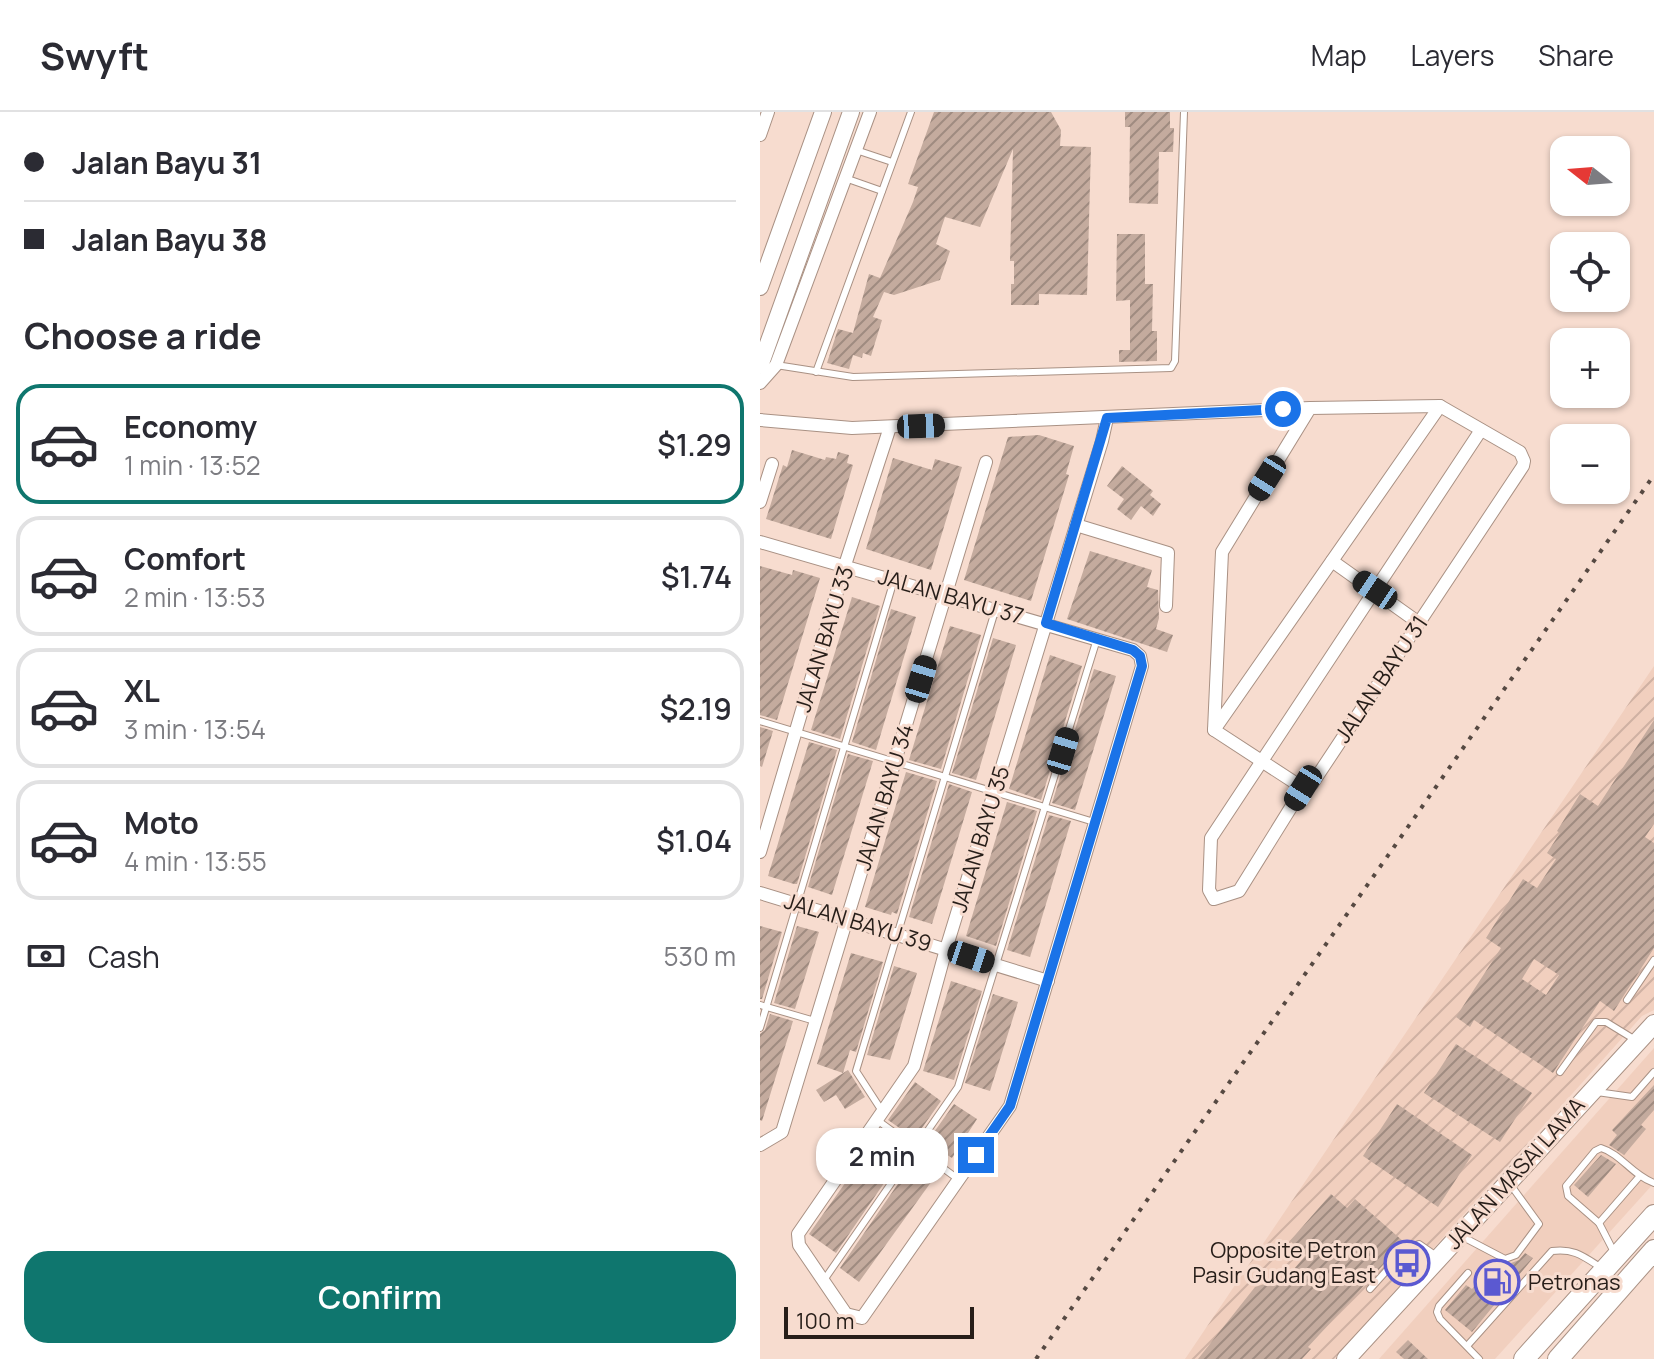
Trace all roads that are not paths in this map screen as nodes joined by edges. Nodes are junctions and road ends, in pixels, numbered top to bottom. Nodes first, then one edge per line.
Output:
1 (768, 112) edge
2 (823, 112) edge
3 (851, 112) edge
4 (870, 112) edge
5 (911, 112) edge
6 (1184, 112) edge
7 (760, 135) edge
8 (856, 150) junction
9 (892, 162) junction
10 (845, 178) junction
11 (882, 191) junction
12 (760, 287) edge
13 (768, 366) edge
14 (816, 372) junction
15 (760, 383) edge
16 (1440, 406) junction
17 (1310, 408) junction
18 (1107, 418) junction
19 (760, 420) edge
20 (890, 427) junction
21 (1481, 430) junction
22 (986, 462) dead end
23 (772, 464) dead end
24 (760, 502) edge
25 (1076, 525) junction
26 (760, 542) edge
27 (1332, 561) junction
28 (845, 565) junction
29 (894, 580) junction
30 (1375, 590) junction
31 (946, 595) junction
32 (1166, 606) dead end
33 (995, 609) junction
34 (1046, 623) junction
35 (1419, 623) junction
36 (1097, 639) junction
37 (760, 721) edge
38 (1214, 730) junction
39 (796, 732) junction
40 (845, 747) junction
41 (1262, 761) junction
42 (895, 762) junction
43 (944, 777) junction
44 (1303, 788) junction
45 (994, 792) junction
46 (1046, 807) junction
47 (1095, 822) junction
48 (760, 852) edge
49 (760, 893) edge
50 (797, 904) junction
51 (846, 919) junction
52 (897, 934) junction
53 (946, 949) junction
54 (1654, 960) edge
55 (997, 965) junction
56 (1048, 981) junction
57 (1627, 1000) dead end
58 (763, 1006) edge
59 (815, 1021) junction
60 (760, 1028) edge
61 (1648, 1033) edge
62 (1560, 1072) dead end
63 (1654, 1072) edge
64 (1591, 1090) junction
65 (879, 1116) junction
66 (760, 1145) edge
67 (917, 1148) junction
68 (1639, 1177) junction
69 (959, 1179) junction
70 (1508, 1181) junction
71 (1654, 1183) edge
72 (1654, 1215) edge
73 (1599, 1223) junction
74 (1459, 1234) junction
75 (1654, 1250) edge
76 (1438, 1258) junction
77 (1611, 1264) junction
78 (1468, 1273) dead end
79 (824, 1281) junction
80 (1370, 1289) dead end
81 (1467, 1346) junction
82 (1346, 1359) edge
83 (1479, 1359) edge
84 (1524, 1359) edge
85 (1558, 1359) edge

1 - 7 street
2 - 12 main road
3 - 13 main road
4 - 8 street
5 - 9 lane
6 - 14 lane
8 - 9 lane
8 - 10 street
9 - 11 lane
10 - 11 lane
10 - 13 street
11 - 14 lane
13 - 14 lane
13 - 15 street
16 - 17 street
16 - 21 street, JALAN BAYU 31
16 - 27 street
17 - 18 street
17 - 38 street
18 - 20 street
18 - 25 street, JALAN BAYU 35
19 - 20 street
20 - 28 street, JALAN BAYU 33
21 - 30 street
21 - 35 street, JALAN BAYU 31
22 - 31 street, JALAN BAYU 34
23 - 24 street
25 - 32 street
25 - 34 street, JALAN BAYU 35
26 - 28 street, JALAN BAYU 37
27 - 30 street
27 - 38 street
28 - 29 street, JALAN BAYU 37
28 - 39 street, JALAN BAYU 33
29 - 31 street, JALAN BAYU 37
29 - 40 lane
30 - 35 street
30 - 41 street
31 - 33 street, JALAN BAYU 37
31 - 42 street, JALAN BAYU 34
33 - 34 street, JALAN BAYU 37
33 - 43 lane
34 - 36 street, JALAN BAYU 37
34 - 45 street, JALAN BAYU 35
35 - 44 street, JALAN BAYU 31
36 - 46 lane
36 - 47 street, JALAN BAYU 37
37 - 39 lane
38 - 41 street
39 - 40 lane
39 - 48 street, JALAN BAYU 33
40 - 42 lane
40 - 50 lane
41 - 44 street
41 - 44 street, JALAN BAYU 31
42 - 43 lane
42 - 51 street, JALAN BAYU 34
43 - 45 lane
43 - 52 lane
45 - 46 lane
45 - 53 street, JALAN BAYU 35
46 - 47 lane
46 - 55 lane
47 - 56 street
49 - 50 street, JALAN BAYU 39
50 - 51 street, JALAN BAYU 39
50 - 58 lane
51 - 52 street, JALAN BAYU 39
51 - 59 street, JALAN BAYU 34
52 - 53 street, JALAN BAYU 39
52 - 65 lane
53 - 55 street, JALAN BAYU 39
53 - 65 street, JALAN BAYU 35
54 - 57 lane
55 - 56 street, JALAN BAYU 39
55 - 67 lane
56 - 69 street
58 - 59 lane
58 - 60 lane
59 - 66 street, JALAN BAYU 34
61 - 62 lane
61 - 64 main road, JALAN MASAI LAMA
63 - 64 lane
64 - 70 main road, JALAN MASAI LAMA
65 - 67 lane
65 - 79 street, JALAN BAYU 35
67 - 69 lane
67 - 79 lane
68 - 71 lane
68 - 73 lane
68 - 73 lane
69 - 79 street
70 - 74 main road, JALAN MASAI LAMA
70 - 74 lane
72 - 77 highway
73 - 77 lane
74 - 76 main road, JALAN MASAI LAMA
75 - 85 highway
76 - 80 lane
76 - 82 main road, JALAN MASAI LAMA
77 - 81 lane
77 - 84 highway
78 - 81 lane
81 - 83 lane

